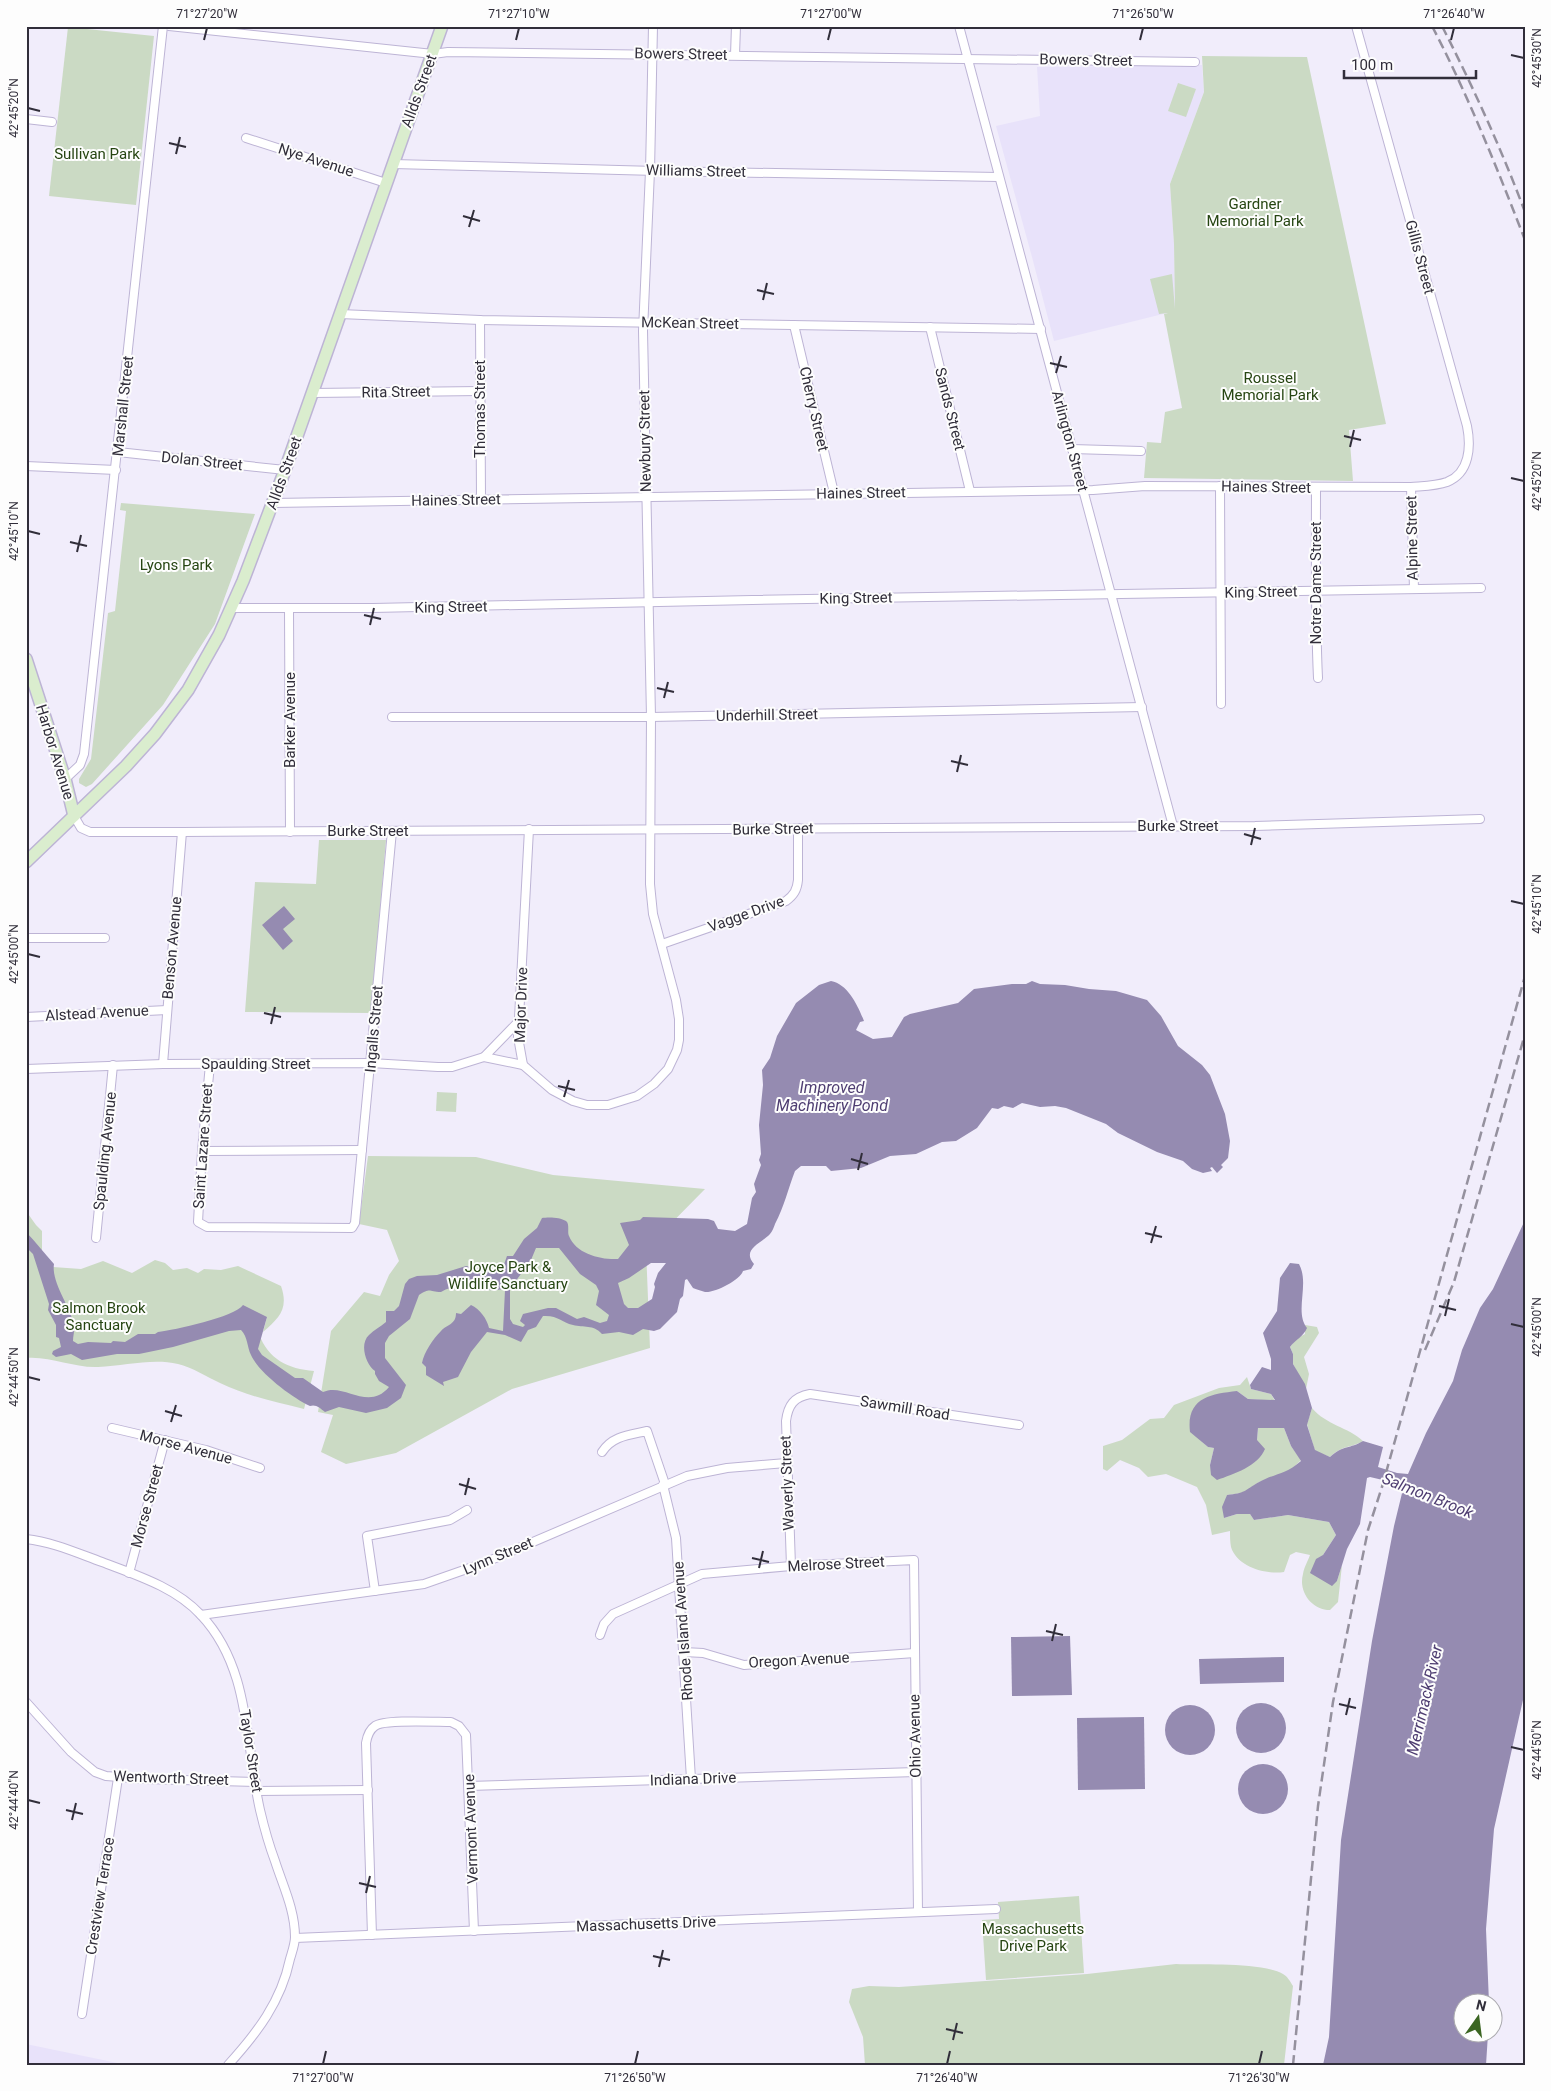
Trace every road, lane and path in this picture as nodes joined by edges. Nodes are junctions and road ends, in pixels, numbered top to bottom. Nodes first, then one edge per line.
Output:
1 (163, 26) edge
2 (169, 26) edge
3 (442, 26) edge
4 (653, 26) edge
5 (736, 26) edge
6 (959, 26) edge
7 (1356, 26) edge
8 (241, 30) edge
9 (432, 54) junction
10 (653, 54) junction
11 (735, 55) junction
12 (968, 58) junction
13 (1195, 62) dead end
14 (26, 119) edge
15 (52, 122) dead end
16 (246, 138) dead end
17 (393, 164) junction
18 (650, 171) junction
19 (998, 177) junction
20 (386, 183) junction
21 (340, 314) junction
22 (480, 320) junction
23 (643, 322) junction
24 (794, 325) junction
25 (930, 327) junction
26 (1041, 329) junction
27 (480, 391) junction
28 (312, 393) junction
29 (1072, 449) junction
30 (1141, 451) dead end
31 (118, 452) junction
32 (26, 466) edge
33 (116, 470) junction
34 (285, 470) junction
35 (1448, 481) joint
36 (1220, 486) junction
37 (1411, 487) junction
38 (1316, 488) junction
39 (1083, 490) junction
40 (970, 491) junction
41 (834, 493) junction
42 (646, 496) junction
43 (481, 499) junction
44 (273, 503) junction
45 (1480, 588) dead end
46 (1414, 589) junction
47 (1316, 591) junction
48 (1221, 593) junction
49 (1112, 595) junction
50 (647, 603) junction
51 (232, 608) junction
52 (289, 609) junction
53 (26, 659) edge
54 (1318, 678) dead end
55 (1221, 704) dead end
56 (1142, 707) junction
57 (392, 717) dead end
58 (651, 718) junction
59 (65, 779) junction
60 (74, 816) junction
61 (1480, 820) dead end
62 (1173, 826) junction
63 (798, 828) junction
64 (651, 829) junction
65 (530, 830) junction
66 (392, 831) junction
67 (182, 832) junction
68 (290, 832) junction
69 (26, 862) edge
70 (26, 938) edge
71 (105, 938) dead end
72 (662, 944) junction
73 (167, 1010) junction
74 (26, 1017) edge
75 (519, 1020) junction
76 (484, 1057) junction
77 (371, 1063) junction
78 (163, 1064) junction
79 (210, 1064) junction
80 (113, 1065) junction
81 (523, 1065) junction
82 (26, 1069) edge
83 (202, 1150) junction
84 (362, 1150) junction
85 (352, 1228) joint
86 (96, 1238) dead end
87 (793, 1401) joint
88 (1019, 1425) dead end
89 (112, 1428) dead end
90 (165, 1440) junction
91 (602, 1452) dead end
92 (786, 1463) junction
93 (260, 1468) dead end
94 (664, 1485) junction
95 (467, 1510) dead end
96 (26, 1539) edge
97 (914, 1560) joint
98 (790, 1566) junction
99 (129, 1573) junction
100 (680, 1584) junction
101 (375, 1591) junction
102 (201, 1615) junction
103 (600, 1635) dead end
104 (684, 1652) junction
105 (914, 1654) junction
106 (26, 1702) edge
107 (916, 1772) junction
108 (118, 1778) junction
109 (691, 1779) junction
110 (256, 1782) junction
111 (469, 1786) junction
112 (368, 1790) junction
113 (257, 1791) junction
114 (996, 1909) dead end
115 (918, 1912) junction
116 (474, 1931) junction
117 (372, 1935) junction
118 (295, 1938) junction
119 (82, 2014) dead end
120 (228, 2065) edge

1 - 31 street, Marshall Street
2 - 8 street, Bowers Street
3 - 9 street, Allds Street
4 - 10 street, Newbury Street
5 - 11 street
6 - 12 street, Arlington Street
7 - 35 street, Gillis Street
8 - 9 street, Bowers Street
9 - 10 street, Bowers Street
9 - 17 street, Allds Street
10 - 11 street, Bowers Street
10 - 18 street, Newbury Street
11 - 12 street, Bowers Street
12 - 13 street, Bowers Street
12 - 19 street, Arlington Street
14 - 15 street
16 - 20 street, Nye Avenue
17 - 18 street, Williams Street
17 - 20 street, Allds Street
18 - 19 street, Williams Street
18 - 23 street, Newbury Street
19 - 26 street, Arlington Street
20 - 21 street, Allds Street
21 - 22 street, McKean Street
21 - 28 street, Allds Street
22 - 23 street, McKean Street
22 - 27 street, Thomas Street
23 - 24 street, McKean Street
23 - 42 street, Newbury Street
24 - 25 street, McKean Street
24 - 41 street, Cherry Street
25 - 26 street, McKean Street
25 - 40 street, Sands Street
26 - 29 street, Arlington Street
27 - 28 street, Rita Street
27 - 43 street, Thomas Street
28 - 34 street, Allds Street
29 - 30 street
29 - 39 street, Arlington Street
31 - 33 street, Marshall Street
31 - 34 street, Dolan Street
32 - 33 street
33 - 59 street, Marshall Street
34 - 44 street, Allds Street
35 - 37 street, Haines Street
36 - 38 street, Haines Street
36 - 39 street, Haines Street
36 - 48 street
37 - 38 street, Haines Street
37 - 46 street, Alpine Street
38 - 47 street, Notre Dame Street
39 - 40 street, Haines Street
39 - 49 street, Arlington Street
40 - 41 street, Haines Street
41 - 42 street, Haines Street
42 - 43 street, Haines Street
42 - 50 street, Newbury Street
43 - 44 street, Haines Street
44 - 51 street, Allds Street
45 - 46 street, King Street
46 - 47 street, King Street
47 - 48 street, King Street
47 - 54 street, Notre Dame Street
48 - 49 street, King Street
48 - 55 street
49 - 50 street, King Street
49 - 56 street, Arlington Street
50 - 52 street, King Street
50 - 58 street, Newbury Street
51 - 52 street, King Street
51 - 60 street, Allds Street
52 - 68 street, Barker Avenue
53 - 59 street, Harbor Avenue
56 - 58 street, Underhill Street
56 - 62 street, Arlington Street
57 - 58 street, Underhill Street
58 - 64 street, Newbury Street
59 - 60 street, Harbor Avenue
60 - 67 street, Burke Street
60 - 69 street, Allds Street
61 - 62 street, Burke Street
62 - 63 street, Burke Street
63 - 64 street, Burke Street
63 - 72 street, Vagge Drive
64 - 65 street, Burke Street
64 - 72 street, Major Drive
65 - 66 street, Burke Street
65 - 75 street, Major Drive
66 - 68 street, Burke Street
66 - 77 street, Ingalls Street
67 - 68 street, Burke Street
67 - 73 street, Benson Avenue
70 - 71 street
72 - 81 street, Major Drive
73 - 74 street, Alstead Avenue
73 - 78 street, Benson Avenue
75 - 76 street, Spaulding Street
75 - 81 street, Major Drive
76 - 77 street, Spaulding Street
76 - 81 street, Spaulding Street
77 - 79 street, Spaulding Street
77 - 84 street, Ingalls Street
78 - 79 street, Spaulding Street
78 - 80 street, Spaulding Street
79 - 83 street, Saint Lazare Street
80 - 82 street, Spaulding Street
80 - 86 street, Spaulding Avenue
83 - 84 street
83 - 85 street, Saint Lazare Street
84 - 85 street, Ingalls Street
87 - 88 street, Sawmill Road
87 - 92 street, Waverly Street
89 - 90 street, Morse Avenue
90 - 93 street, Morse Avenue
90 - 99 street, Morse Street
91 - 94 street, Rhode Island Avenue
92 - 94 street, Lynn Street
92 - 98 street, Waverly Street
94 - 100 street, Rhode Island Avenue
94 - 101 street, Lynn Street
95 - 101 street
96 - 99 street, Taylor Street
97 - 98 street, Melrose Street
97 - 105 street, Ohio Avenue
98 - 100 street, Melrose Street
99 - 102 street, Taylor Street
100 - 103 street, Melrose Street
100 - 104 street, Rhode Island Avenue
101 - 102 street, Lynn Street
102 - 110 street, Taylor Street
104 - 105 street, Oregon Avenue
104 - 109 street, Rhode Island Avenue
105 - 107 street, Ohio Avenue
106 - 108 street, Wentworth Street
107 - 109 street, Indiana Drive
107 - 115 street, Ohio Avenue
108 - 110 street, Wentworth Street
108 - 119 street, Crestview Terrace
109 - 111 street, Indiana Drive
110 - 113 street, Taylor Street
111 - 112 street, Vermont Avenue
111 - 116 street, Vermont Avenue
112 - 113 street
112 - 117 street
113 - 118 street, Taylor Street
114 - 115 street, Massachusetts Drive
115 - 116 street, Massachusetts Drive
116 - 117 street, Massachusetts Drive
117 - 118 street, Massachusetts Drive
118 - 120 street, Taylor Street

